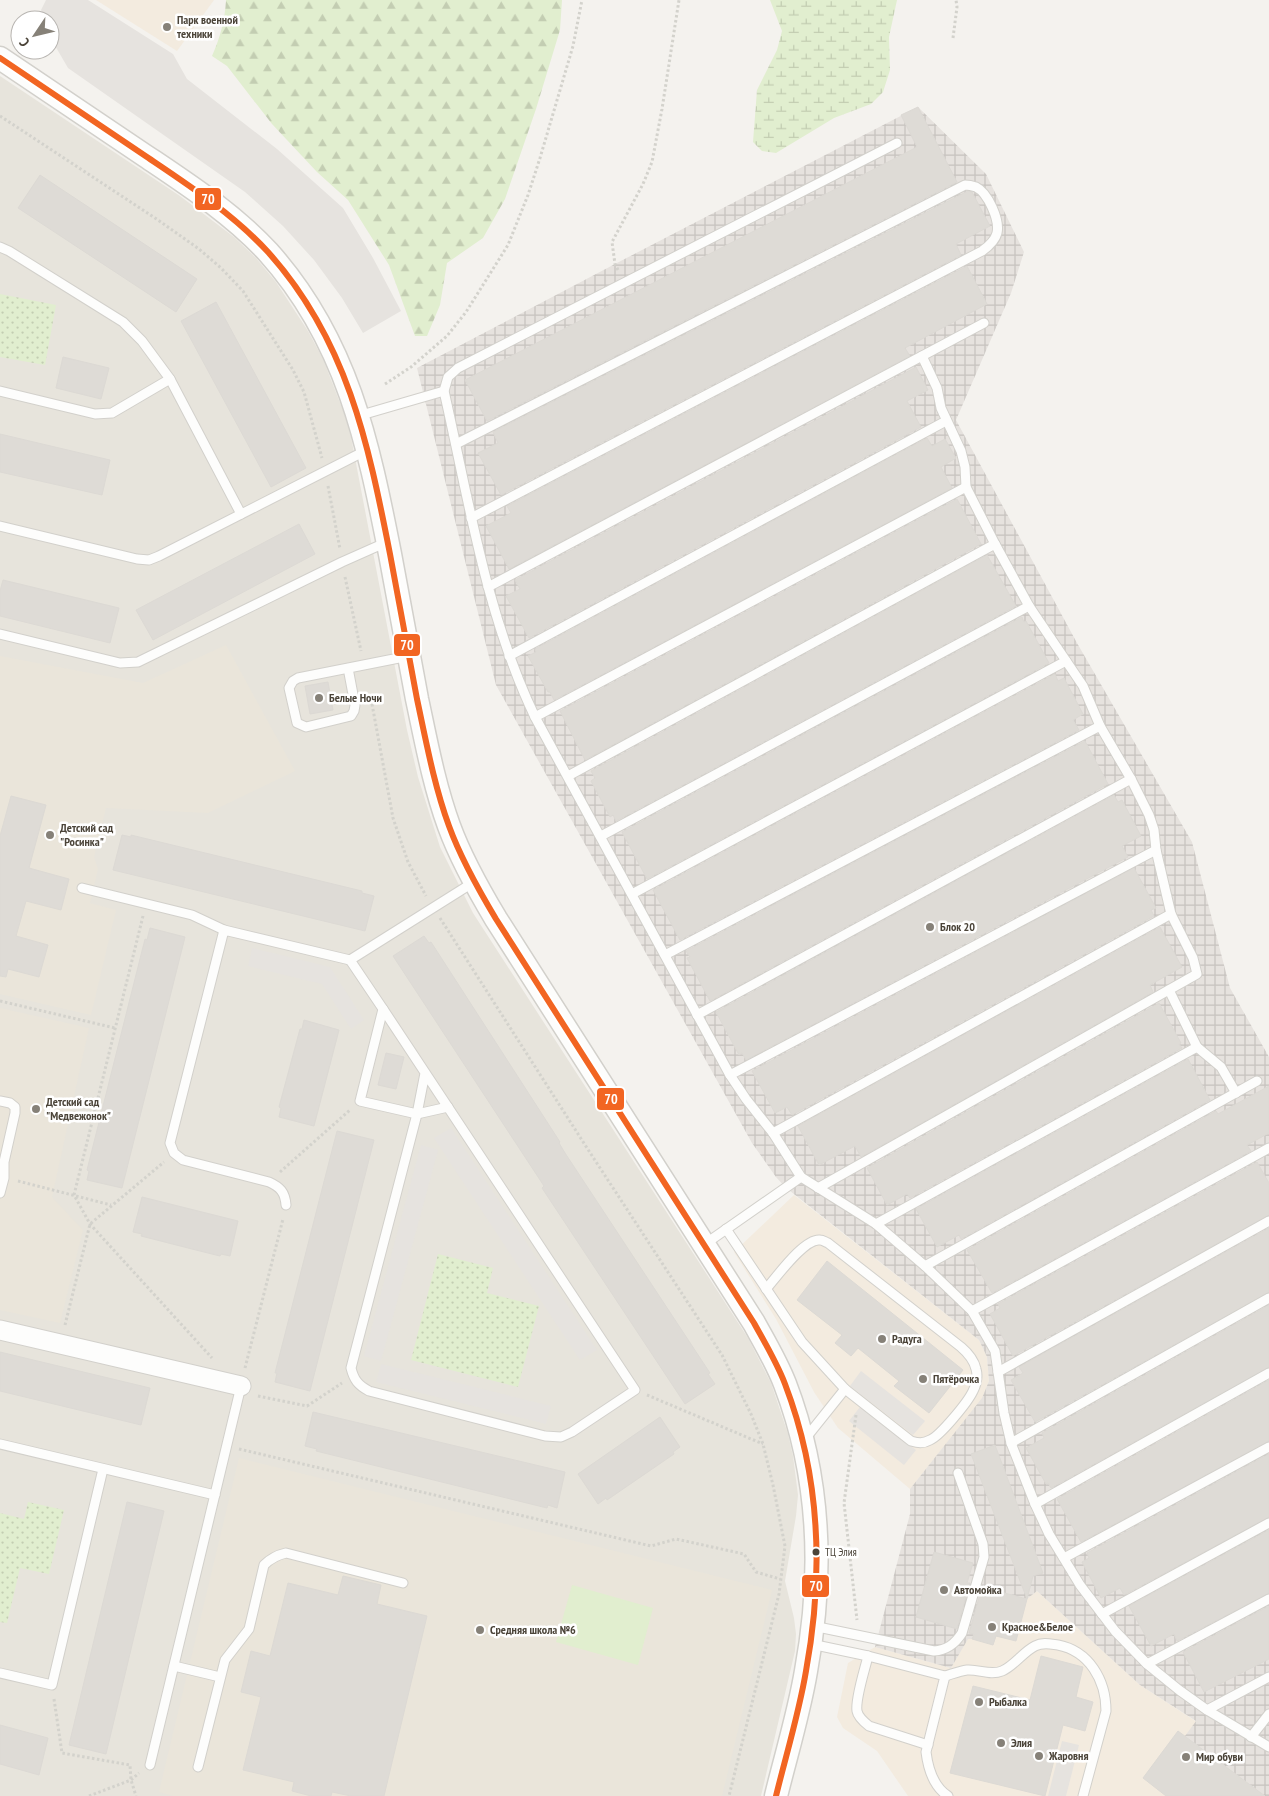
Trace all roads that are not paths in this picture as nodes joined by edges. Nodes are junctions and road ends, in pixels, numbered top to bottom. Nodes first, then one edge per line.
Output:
1 (0, 58) edge
2 (897, 143) dead end
3 (0, 247) edge
4 (984, 323) dead end
5 (922, 356) junction
6 (170, 380) junction
7 (0, 391) edge
8 (444, 391) junction
9 (358, 416) junction
10 (946, 421) junction
11 (456, 444) junction
12 (368, 450) junction
13 (966, 487) junction
14 (241, 514) junction
15 (471, 518) junction
16 (0, 526) edge
17 (387, 542) junction
18 (995, 544) junction
19 (488, 587) junction
20 (1028, 606) junction
21 (0, 634) edge
22 (409, 656) junction
23 (509, 656) junction
24 (1066, 661) junction
25 (348, 668) junction
26 (535, 718) junction
27 (1100, 726) junction
28 (568, 776) junction
29 (1131, 779) junction
30 (601, 836) junction
31 (1156, 850) junction
32 (474, 882) junction
33 (82, 888) dead end
34 (632, 894) junction
35 (1171, 914) junction
36 (224, 930) junction
37 (665, 955) junction
38 (350, 960) junction
39 (1169, 990) junction
40 (383, 1009) junction
41 (697, 1015) junction
42 (1197, 1047) junction
43 (425, 1073) junction
44 (730, 1075) junction
45 (1257, 1080) dead end
46 (1236, 1092) junction
47 (0, 1100) edge
48 (448, 1106) junction
49 (417, 1114) junction
50 (774, 1133) junction
51 (1269, 1148) edge
52 (801, 1177) junction
53 (818, 1188) junction
54 (0, 1193) edge
55 (286, 1205) road end
56 (1269, 1221) edge
57 (876, 1224) junction
58 (726, 1229) junction
59 (704, 1245) junction
60 (925, 1266) junction
61 (766, 1289) junction
62 (1269, 1298) edge
63 (972, 1311) junction
64 (0, 1330) edge
65 (998, 1372) junction
66 (1269, 1373) edge
67 (240, 1389) joint
68 (845, 1389) junction
69 (803, 1442) junction
70 (1011, 1443) junction
71 (0, 1444) edge
72 (1269, 1447) edge
73 (104, 1469) junction
74 (958, 1473) dead end
75 (215, 1495) junction
76 (1035, 1504) junction
77 (1269, 1523) edge
78 (1064, 1558) junction
79 (404, 1583) dead end
80 (1269, 1599) edge
81 (1102, 1614) junction
82 (812, 1635) junction
83 (868, 1656) junction
84 (1146, 1664) junction
85 (174, 1666) junction
86 (0, 1673) edge
87 (945, 1676) junction
88 (220, 1677) junction
89 (1269, 1677) edge
90 (1207, 1710) junction
91 (1269, 1714) edge
92 (1251, 1737) junction
93 (928, 1745) junction
94 (1269, 1747) edge
95 (150, 1765) road end
96 (198, 1767) dead end
97 (776, 1796) edge
98 (947, 1796) edge
99 (1083, 1796) edge

1 - 9 street
2 - 8 lane
3 - 6 lane
4 - 5 lane
5 - 10 lane
5 - 19 lane
6 - 7 lane
6 - 14 lane
8 - 9 lane
8 - 11 lane
9 - 12 street
10 - 13 lane
10 - 23 lane
11 - 15 lane
11 - 15 lane
12 - 14 lane
12 - 17 street
13 - 18 lane
13 - 26 lane
14 - 16 lane
15 - 19 lane
17 - 21 lane
17 - 22 street
18 - 20 lane
18 - 28 lane
19 - 23 lane
20 - 24 lane
20 - 30 lane
22 - 25 lane
22 - 32 street
23 - 26 lane
24 - 27 lane
24 - 34 lane
25 - 25 lane
26 - 28 lane
27 - 29 lane
27 - 37 lane
28 - 30 lane
29 - 31 lane
29 - 41 lane
30 - 34 lane
31 - 35 lane
31 - 44 lane
32 - 38 lane
32 - 59 street
33 - 36 lane
34 - 37 lane
35 - 39 lane
35 - 50 lane
36 - 38 lane
36 - 55 lane
37 - 41 lane
38 - 40 lane
39 - 42 lane
39 - 53 lane
40 - 43 lane
40 - 49 lane
41 - 44 lane
42 - 46 lane
42 - 57 lane
43 - 48 lane
43 - 49 lane
44 - 50 lane
45 - 46 lane
46 - 60 lane
47 - 54 lane
48 - 49 lane
48 - 49 lane
50 - 52 lane
51 - 63 lane
52 - 53 lane
52 - 58 lane
53 - 57 lane
56 - 65 lane
57 - 60 lane
58 - 59 lane
58 - 61 lane
59 - 69 street
60 - 63 lane
61 - 68 lane
61 - 68 lane
62 - 70 lane
63 - 65 lane
64 - 67 street
65 - 70 lane
66 - 76 lane
67 - 75 lane
68 - 69 lane
69 - 82 street
70 - 76 lane
71 - 73 lane
72 - 78 lane
73 - 75 lane
73 - 86 lane
74 - 82 lane
75 - 85 lane
76 - 78 lane
77 - 81 lane
78 - 81 lane
79 - 88 lane
80 - 84 lane
81 - 84 lane
82 - 83 lane
82 - 97 street
83 - 87 lane
83 - 93 lane
84 - 90 lane
85 - 88 lane
85 - 95 lane
87 - 93 lane
87 - 99 lane
88 - 96 lane
89 - 90 lane
90 - 92 lane
91 - 92 lane
92 - 94 lane
93 - 98 lane

